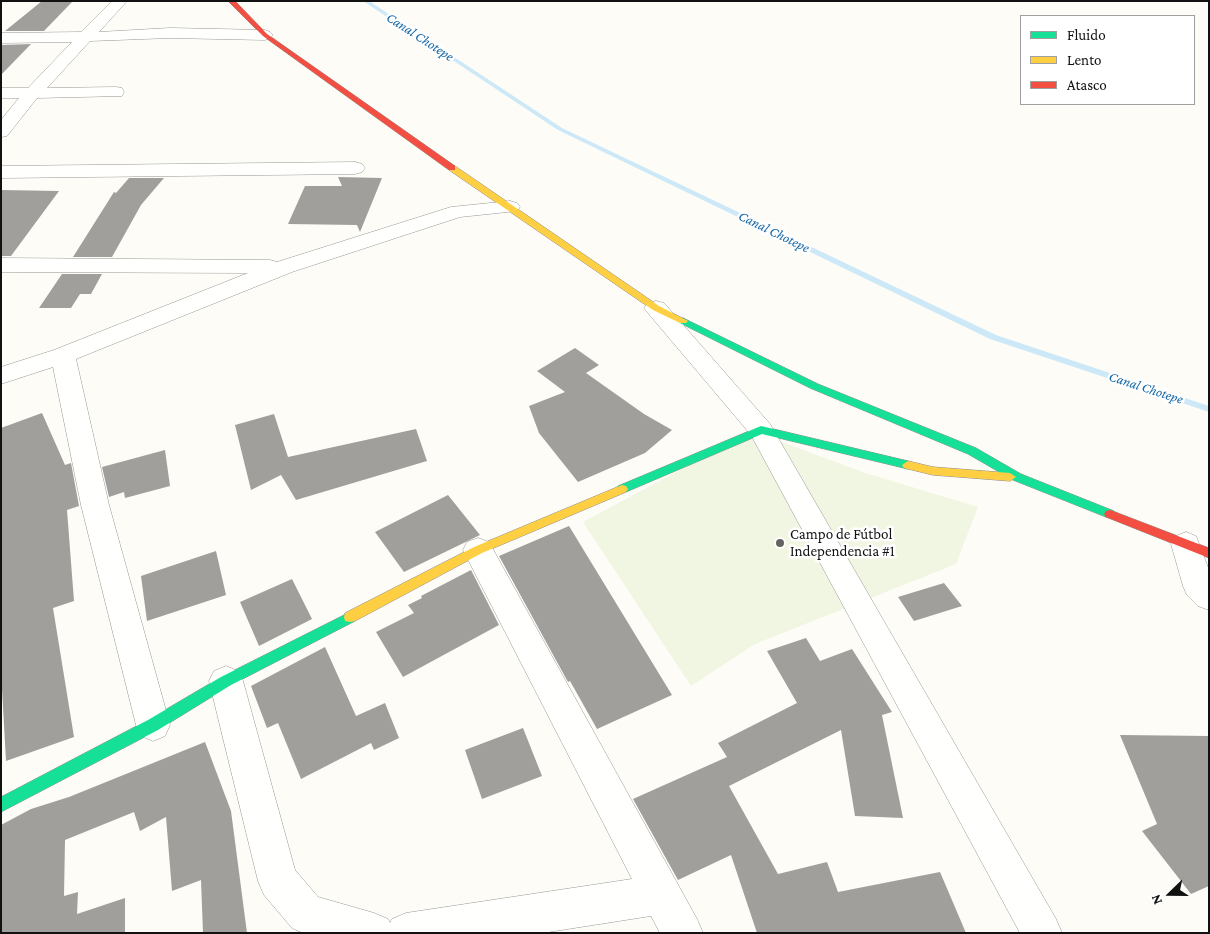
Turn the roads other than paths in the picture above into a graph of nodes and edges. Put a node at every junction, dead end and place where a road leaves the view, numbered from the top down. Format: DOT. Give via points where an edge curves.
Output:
graph roads {
  1 [pos="120,1"];
  2 [pos="231,1"];
  3 [pos="265,35"];
  4 [pos="86,37"];
  5 [pos="1,38"];
  6 [pos="116,92"];
  7 [pos="1,93"];
  8 [pos="32,93"];
  9 [pos="1,132"];
  10 [pos="355,168"];
  11 [pos="1,172"];
  12 [pos="510,207"];
  13 [pos="1,265"];
  14 [pos="284,267"];
  15 [pos="656,308"];
  16 [pos="63,355"];
  17 [pos="1,376"];
  18 [pos="761,430"];
  19 [pos="1017,477"];
  20 [pos="1198,548"];
  21 [pos="478,550"];
  22 [pos="1209,597"];
  23 [pos="226,681"];
  24 [pos="153,725"];
  25 [pos="1,805"];
  26 [pos="660,895"];
  27 [pos="374,933"];
  28 [pos="406,933"];
  29 [pos="683,933"];
  30 [pos="1042,933"];
  1 -- 4 [label="street"];
  2 -- 3 [label="street"];
  3 -- 4 [label="street" via="170,33"];
  3 -- 12 [label="street"];
  4 -- 5 [label="street"];
  4 -- 8 [label="street"];
  6 -- 8 [label="street"];
  7 -- 8 [label="street"];
  8 -- 9 [label="street"];
  10 -- 11 [label="street"];
  12 -- 14 [label="street" via="458,212"];
  12 -- 15 [label="street"];
  13 -- 14 [label="street"];
  14 -- 16 [label="street"];
  15 -- 18 [label="street"];
  15 -- 19 [label="street" via="814,386 972,451"];
  16 -- 17 [label="street"];
  16 -- 24 [label="street" via="95,505"];
  18 -- 19 [label="street" via="933,471"];
  18 -- 21 [label="street"];
  18 -- 30 [label="street"];
  19 -- 20 [label="street"];
  20 -- 22 [label="street" via="1198,586"];
  21 -- 23 [label="street"];
  21 -- 26 [label="street"];
  23 -- 24 [label="street"];
  23 -- 27 [label="street" via="278,881 306,914"];
  24 -- 25 [label="street"];
  26 -- 28 [label="street"];
  26 -- 29 [label="street"];
}
